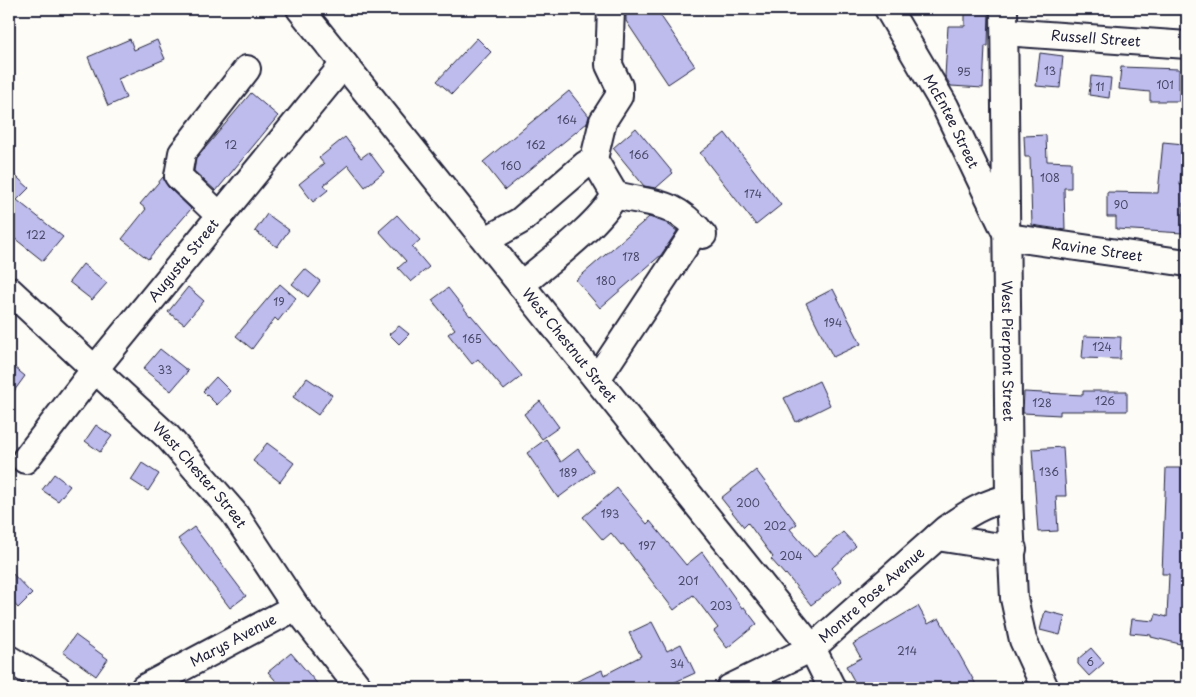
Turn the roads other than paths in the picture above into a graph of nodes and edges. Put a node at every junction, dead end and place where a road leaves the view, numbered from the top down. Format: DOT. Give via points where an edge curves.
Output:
graph roads {
  1 [pos="300,9"];
  2 [pos="611,9"];
  3 [pos="888,9"];
  4 [pos="1004,20"];
  5 [pos="1187,45"];
  6 [pos="344,64"];
  7 [pos="247,69"];
  8 [pos="593,163"];
  9 [pos="615,195"];
  10 [pos="220,216"];
  11 [pos="1008,237"];
  12 [pos="486,240"];
  13 [pos="1187,263"];
  14 [pos="521,285"];
  15 [pos="9,290"];
  16 [pos="96,369"];
  17 [pos="597,379"];
  18 [pos="25,460"];
  19 [pos="1009,498"];
  20 [pos="937,538"];
  21 [pos="1013,550"];
  22 [pos="296,607"];
  23 [pos="812,648"];
  24 [pos="1030,654"];
  25 [pos="9,659"];
  26 [pos="57,688"];
  27 [pos="144,688"];
  28 [pos="359,688"];
  29 [pos="730,688"];
  30 [pos="832,688"];
  31 [pos="1045,688"];
  32 [pos="1057,688"];
  1 -- 6 [label="street, West Chestnut Street"];
  2 -- 8 [label="street" via="609,65 619,86 619,96 603,120"];
  3 -- 11 [label="street, McEntee Street" via="944,106"];
  4 -- 5 [label="street, Russell Street"];
  4 -- 11 [label="street, West Pierpont Street"];
  6 -- 10 [label="street, Augusta Street"];
  6 -- 12 [label="street, West Chestnut Street"];
  7 -- 10 [label="street" via="182,152 178,176"];
  8 -- 9 [label="street"];
  8 -- 12 [label="street" via="586,164 520,221"];
  9 -- 14 [label="street" via="593,222"];
  9 -- 17 [label="street" via="661,202 700,231"];
  10 -- 16 [label="street, Augusta Street"];
  11 -- 13 [label="street, Ravine Street"];
  11 -- 19 [label="street, West Pierpont Street"];
  12 -- 14 [label="street, West Chestnut Street"];
  14 -- 17 [label="street, West Chestnut Street"];
  15 -- 16 [label="street, West Chester Street"];
  16 -- 18 [label="street, Augusta Street"];
  16 -- 22 [label="street, West Chester Street" via="168,437 234,513"];
  17 -- 23 [label="street, West Chestnut Street"];
  19 -- 20 [label="street, Montre Pose Avenue" via="990,502 970,512"];
  19 -- 21 [label="street, West Pierpont Street"];
  20 -- 21 [label="street"];
  20 -- 23 [label="street, Montre Pose Avenue"];
  21 -- 24 [label="street, West Pierpont Street" via="1014,598 1023,640"];
  22 -- 27 [label="street, Marys Avenue"];
  22 -- 28 [label="street, West Chester Street"];
  23 -- 29 [label="street, Montre Pose Avenue"];
  23 -- 30 [label="street, West Chestnut Street"];
  24 -- 31 [label="street, West Pierpont Street"];
  24 -- 32 [label="street"];
  25 -- 26 [label="street"];
}
